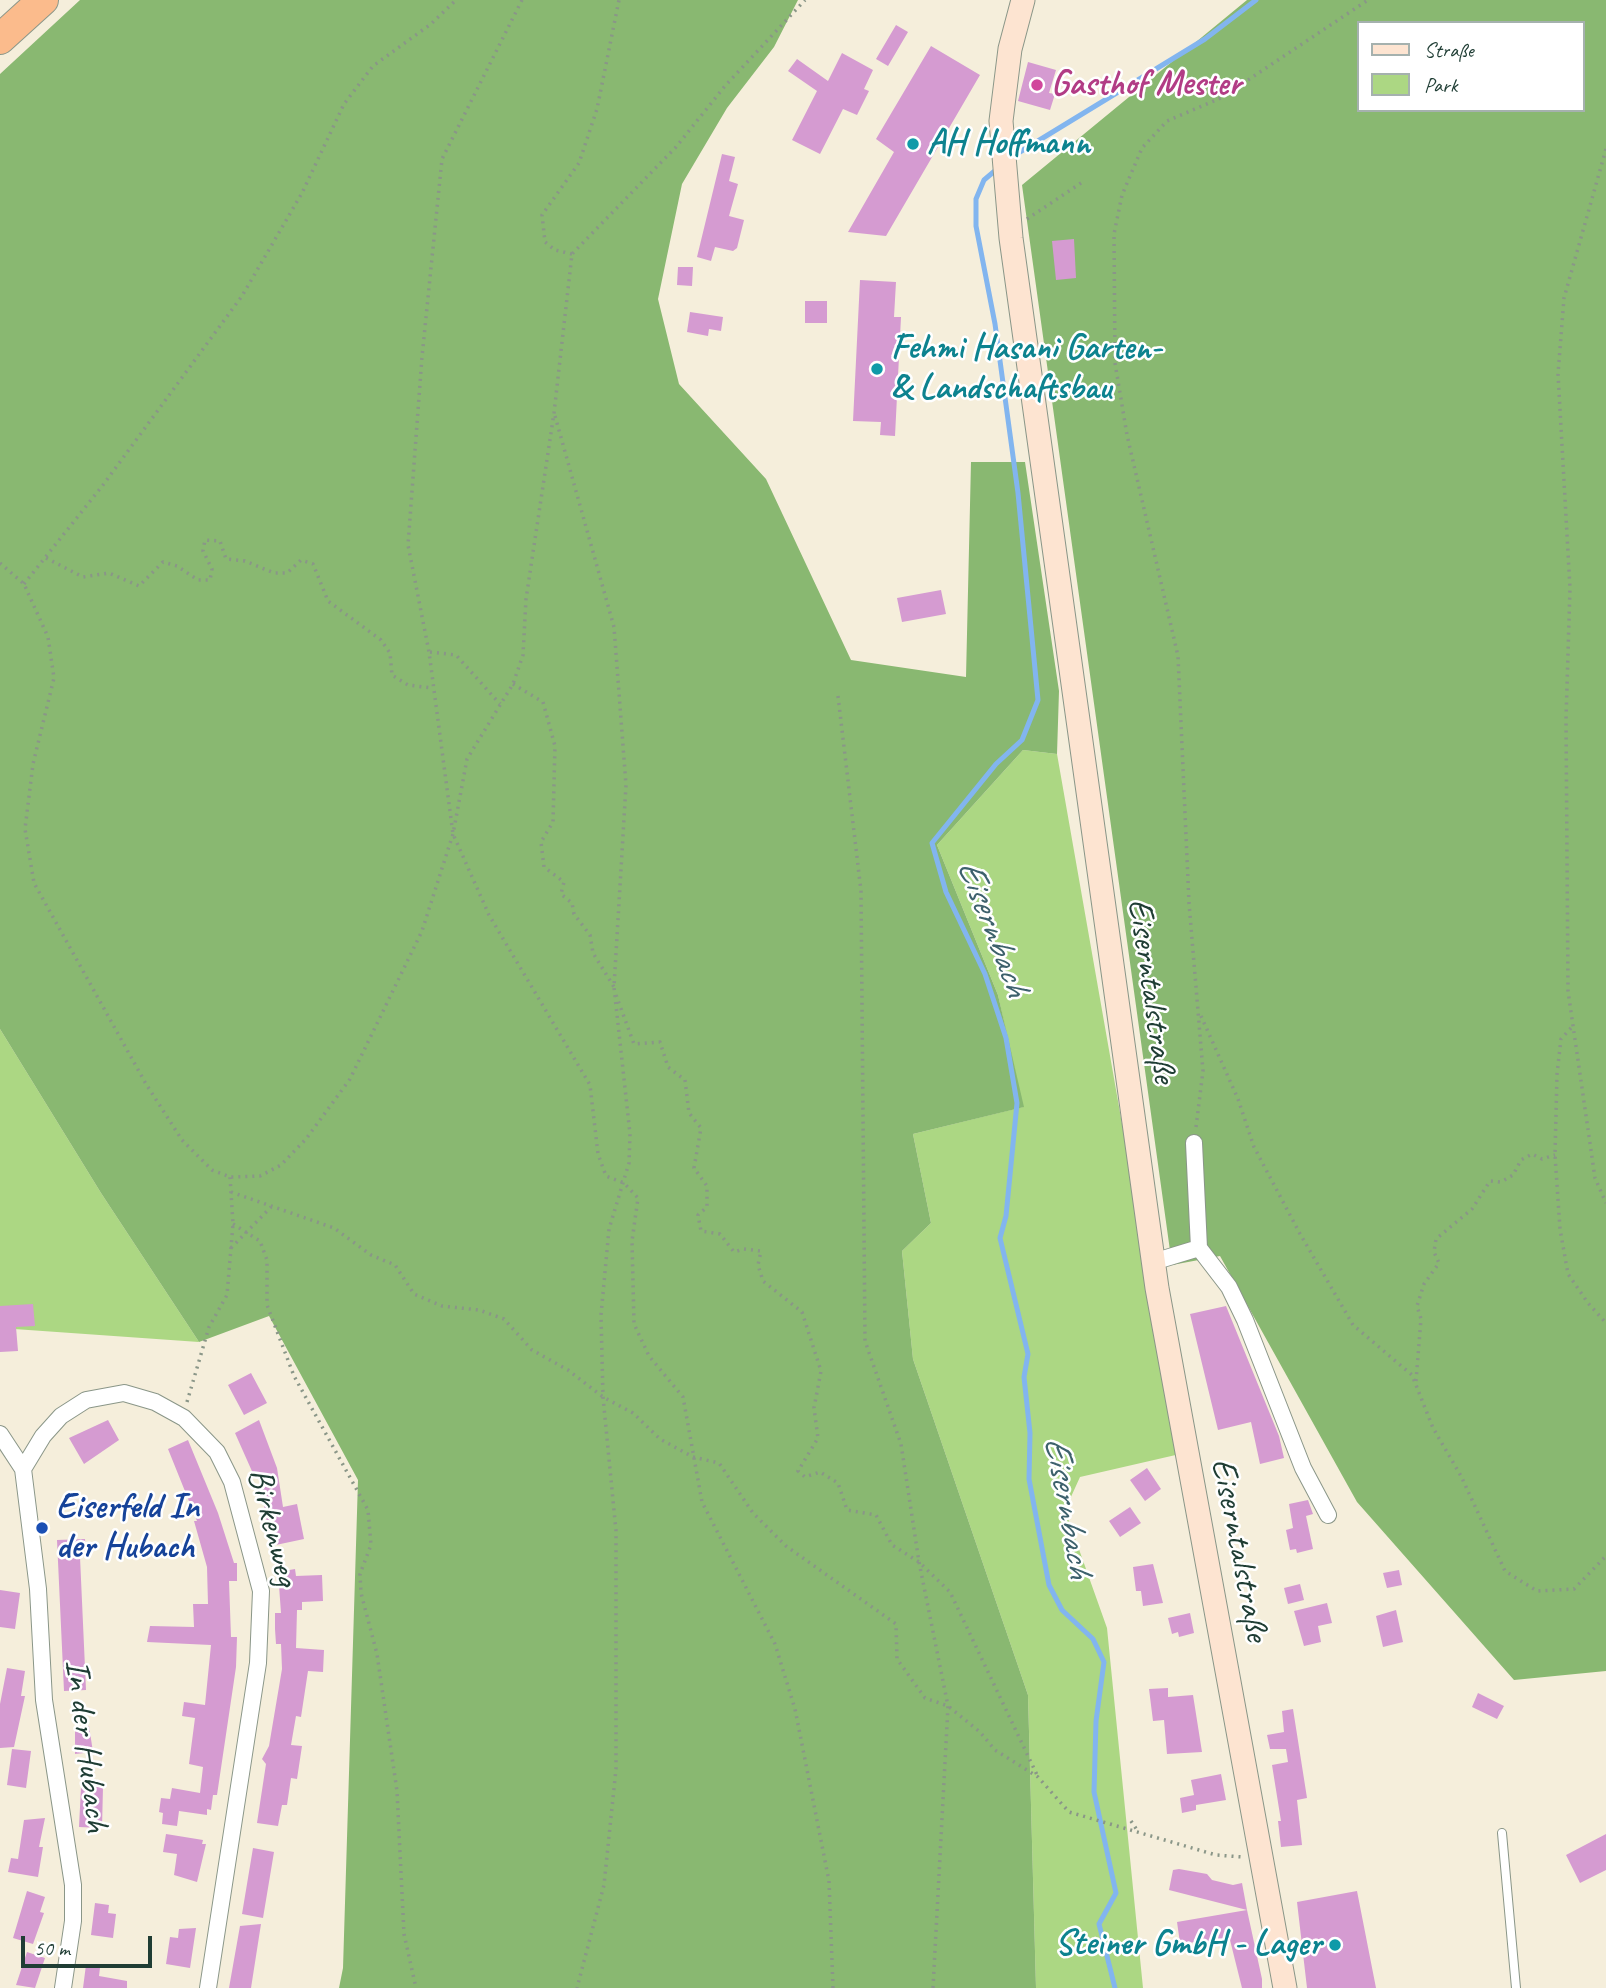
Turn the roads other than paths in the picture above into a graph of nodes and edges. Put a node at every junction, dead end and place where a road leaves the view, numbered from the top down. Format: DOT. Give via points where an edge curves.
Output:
graph roads {
  1 [pos="43,0"];
  2 [pos="1023,0"];
  3 [pos="0,39"];
  4 [pos="1194,1143"];
  5 [pos="1199,1248"];
  6 [pos="1153,1262"];
  7 [pos="0,1434"];
  8 [pos="23,1469"];
  9 [pos="1328,1515"];
  10 [pos="1502,1833"];
  11 [pos="63,1988"];
  12 [pos="208,1988"];
  13 [pos="1285,1988"];
  14 [pos="1516,1988"];
  1 -- 3 [label="highway"];
  2 -- 6 [label="main road, Eiserntalstraße" via="1004,85 1001,151"];
  4 -- 5 [label="street"];
  5 -- 6 [label="street"];
  5 -- 9 [label="street" via="1229,1287 1245,1320 1303,1468"];
  6 -- 13 [label="main road, Eiserntalstraße"];
  7 -- 8 [label="street, In der Hubach"];
  8 -- 11 [label="street, In der Hubach" via="38,1589 44,1700 74,1885"];
  8 -- 12 [label="street, Birkenweg" via="61,1416 86,1400 124,1393 184,1418 226,1466 261,1591 258,1663"];
  10 -- 14 [label="lane"];
}
